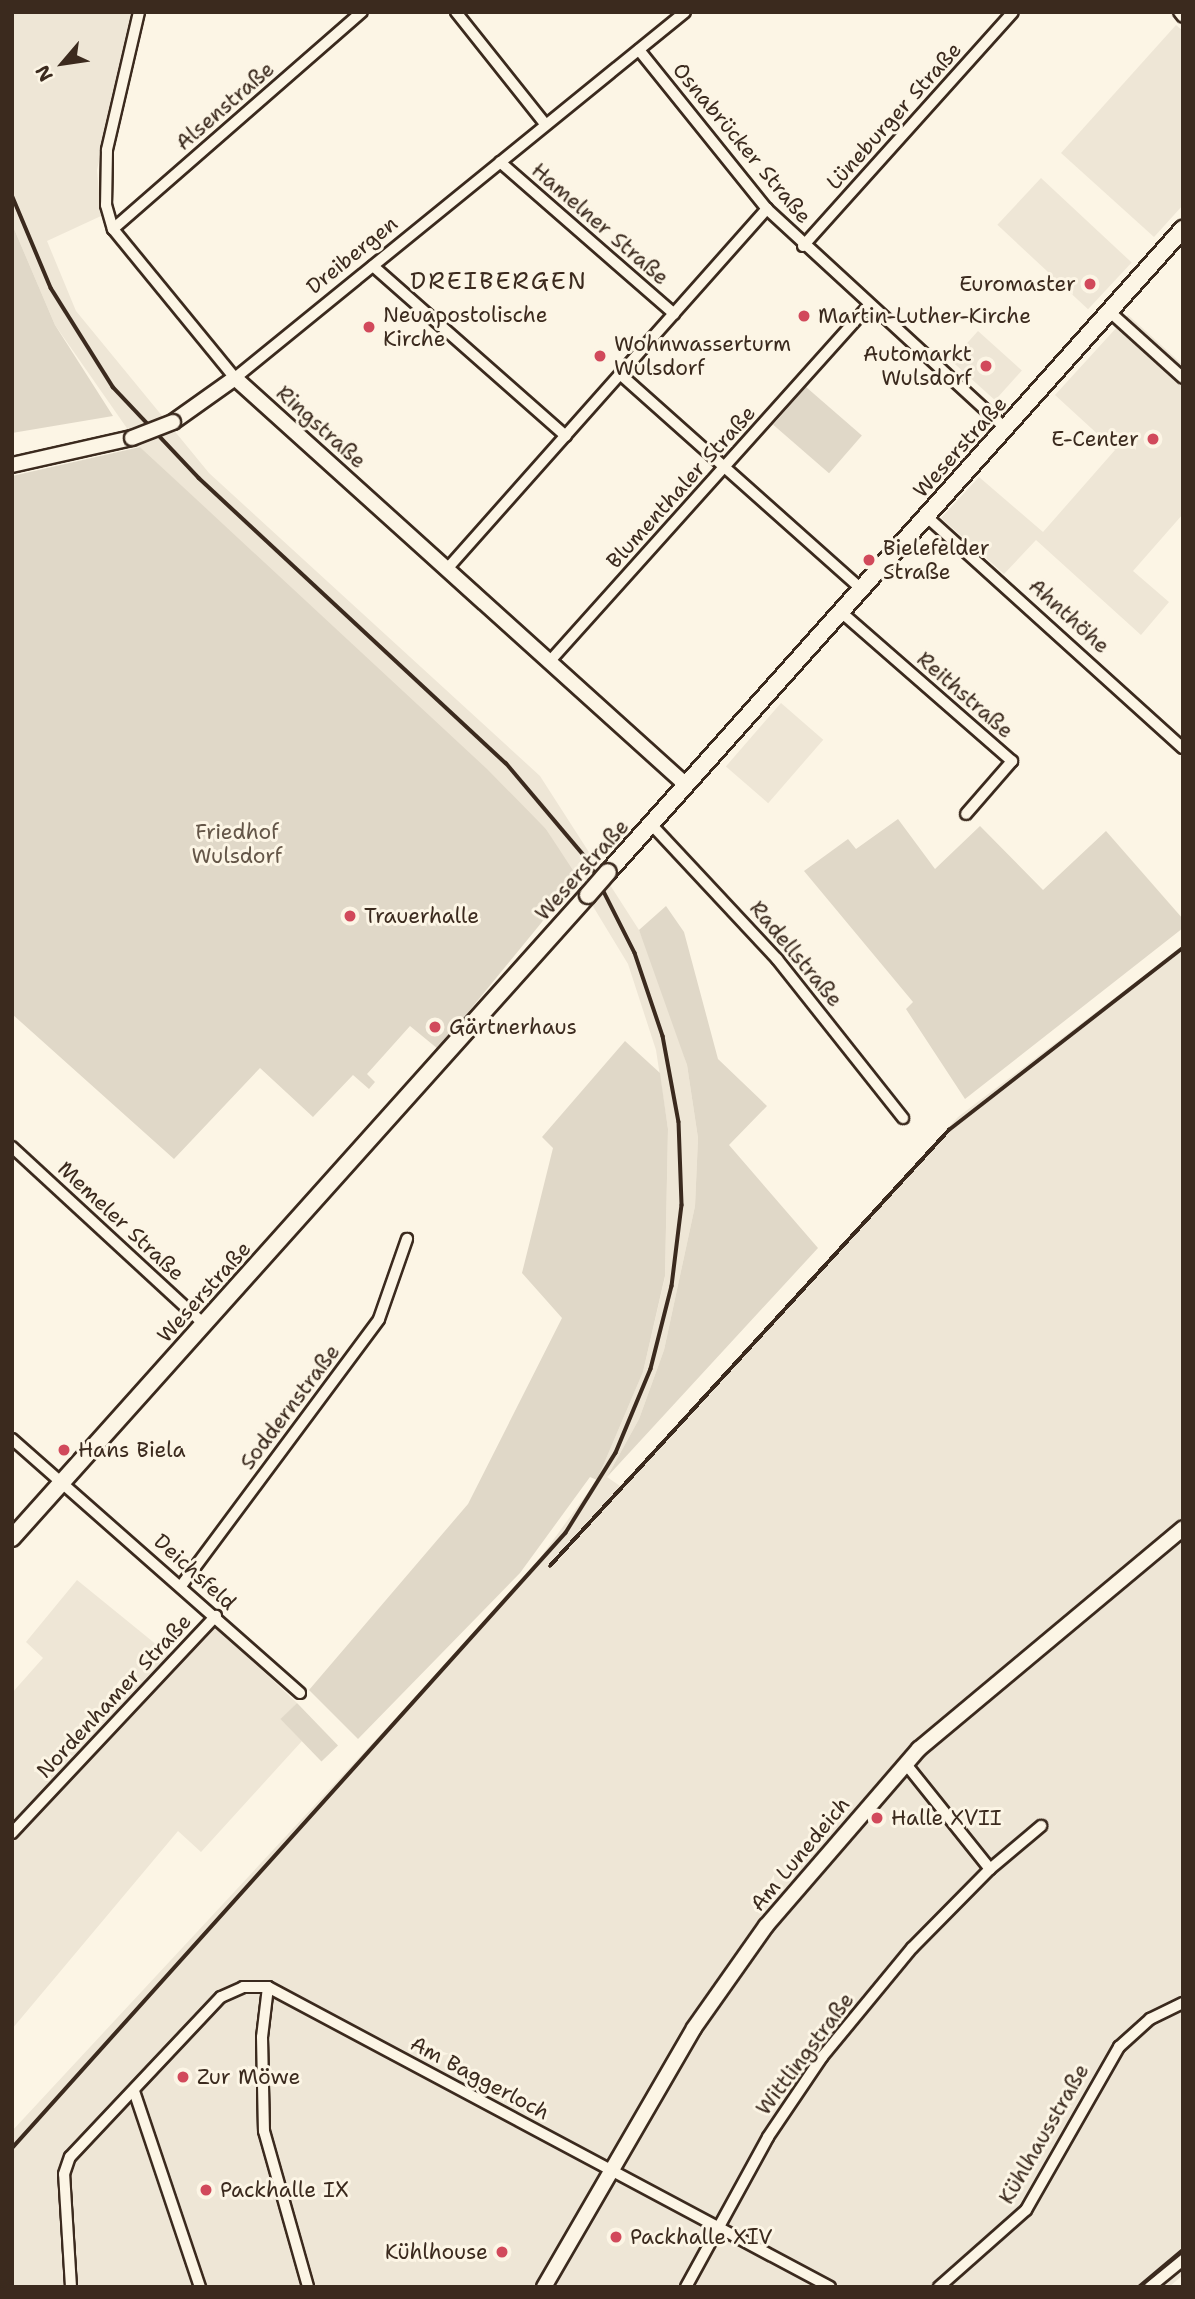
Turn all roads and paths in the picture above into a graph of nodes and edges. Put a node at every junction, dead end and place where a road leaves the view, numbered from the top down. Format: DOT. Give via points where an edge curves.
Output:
graph roads {
  1 [pos="139,12"];
  2 [pos="362,12"];
  3 [pos="456,12"];
  4 [pos="685,12"];
  5 [pos="1013,12"];
  6 [pos="1179,12"];
  7 [pos="1183,17"];
  8 [pos="639,50"];
  9 [pos="546,125"];
  10 [pos="500,162"];
  11 [pos="767,209"];
  12 [pos="113,229"];
  13 [pos="1183,229"];
  14 [pos="803,246"];
  15 [pos="373,266"];
  16 [pos="868,306"];
  17 [pos="1110,312"];
  18 [pos="674,314"];
  19 [pos="620,374"];
  20 [pos="235,378"];
  21 [pos="1183,378"];
  22 [pos="1004,428"];
  23 [pos="566,436"];
  24 [pos="12,465"];
  25 [pos="725,469"];
  26 [pos="926,516"];
  27 [pos="447,569"];
  28 [pos="861,589"];
  29 [pos="841,612"];
  30 [pos="550,661"];
  31 [pos="1183,748"];
  32 [pos="686,785"];
  33 [pos="966,814"];
  34 [pos="651,824"];
  35 [pos="903,1118"];
  36 [pos="12,1147"];
  37 [pos="407,1239"];
  38 [pos="204,1324"];
  39 [pos="12,1439"];
  40 [pos="65,1479"];
  41 [pos="1183,1528"];
  42 [pos="12,1538"];
  43 [pos="181,1586"];
  44 [pos="216,1616"];
  45 [pos="300,1693"];
  46 [pos="905,1763"];
  47 [pos="1041,1826"];
  48 [pos="12,1833"];
  49 [pos="990,1869"];
  50 [pos="268,1987"];
  51 [pos="1183,2003"];
  52 [pos="134,2091"];
  53 [pos="609,2167"];
  54 [pos="718,2225"];
  55 [pos="1183,2260"];
  56 [pos="72,2287"];
  57 [pos="200,2287"];
  58 [pos="308,2287"];
  59 [pos="544,2287"];
  60 [pos="686,2287"];
  61 [pos="830,2287"];
  62 [pos="939,2287"];
  63 [pos="1150,2287"];
  1 -- 12 [label="street, Ringstraße" via="103,177"];
  2 -- 12 [label="street, Alsenstraße"];
  3 -- 9 [label="street"];
  4 -- 8 [label="street, Dreibergen"];
  5 -- 14 [label="street, Lüneburger Straße"];
  6 -- 7 [label="street"];
  8 -- 9 [label="street, Dreibergen"];
  8 -- 11 [label="street, Osnabrücker Straße"];
  9 -- 10 [label="street, Dreibergen"];
  10 -- 15 [label="street, Dreibergen"];
  10 -- 18 [label="street, Hamelner Straße"];
  11 -- 14 [label="street, Osnabrücker Straße"];
  11 -- 18 [label="street"];
  12 -- 20 [label="street, Ringstraße"];
  13 -- 17 [label="main road, Weserstraße"];
  14 -- 16 [label="street, Osnabrücker Straße"];
  15 -- 20 [label="street, Dreibergen"];
  15 -- 23 [label="street"];
  16 -- 22 [label="street, Osnabrücker Straße"];
  16 -- 25 [label="street, Blumenthaler Straße"];
  17 -- 21 [label="street"];
  17 -- 22 [label="main road, Weserstraße"];
  18 -- 19 [label="street"];
  19 -- 23 [label="street"];
  19 -- 25 [label="street"];
  20 -- 24 [label="street, Dreibergen, bridge" via="173,422 132,438"];
  20 -- 27 [label="street, Ringstraße"];
  22 -- 26 [label="main road, Weserstraße"];
  23 -- 27 [label="street"];
  25 -- 28 [label="street"];
  25 -- 30 [label="street, Blumenthaler Straße"];
  26 -- 28 [label="main road, Weserstraße"];
  26 -- 31 [label="street, Ahnthöhe"];
  27 -- 30 [label="street, Ringstraße"];
  28 -- 29 [label="main road, Weserstraße"];
  29 -- 32 [label="main road, Weserstraße"];
  29 -- 33 [label="street, Reithstraße" via="1012,761"];
  30 -- 32 [label="street, Ringstraße"];
  32 -- 34 [label="main road, Weserstraße"];
  34 -- 35 [label="street, Radellstraße" via="777,958"];
  34 -- 38 [label="main road, Weserstraße, bridge"];
  36 -- 38 [label="street, Memeler Straße"];
  37 -- 43 [label="street, Soddernstraße" via="379,1319"];
  38 -- 40 [label="main road, Weserstraße"];
  39 -- 40 [label="street, Deichsfeld"];
  40 -- 42 [label="main road, Weserstraße"];
  40 -- 43 [label="street, Deichsfeld"];
  41 -- 46 [label="street, Am Lunedeich"];
  43 -- 44 [label="street, Deichsfeld"];
  44 -- 45 [label="street, Deichsfeld"];
  44 -- 48 [label="street, Nordenhamer Straße"];
  46 -- 49 [label="street"];
  46 -- 53 [label="street, Am Lunedeich" via="737,1964"];
  47 -- 49 [label="street, Wittlingstraße"];
  49 -- 54 [label="street, Wittlingstraße" via="912,1948 822,2057"];
  50 -- 52 [label="street" via="243,1987 221,1997"];
  50 -- 53 [label="street, Am Baggerloch"];
  50 -- 58 [label="street" via="262,2037 264,2131"];
  51 -- 62 [label="street, Kühlhausstraße" via="1150,2019 1119,2047 1026,2210"];
  52 -- 56 [label="street" via="70,2157 64,2174"];
  52 -- 57 [label="street"];
  53 -- 54 [label="street, Am Baggerloch"];
  53 -- 59 [label="street, Am Lunedeich"];
  54 -- 60 [label="street, Wittlingstraße"];
  54 -- 61 [label="street, Am Baggerloch"];
  55 -- 63 [label="street"];
}
